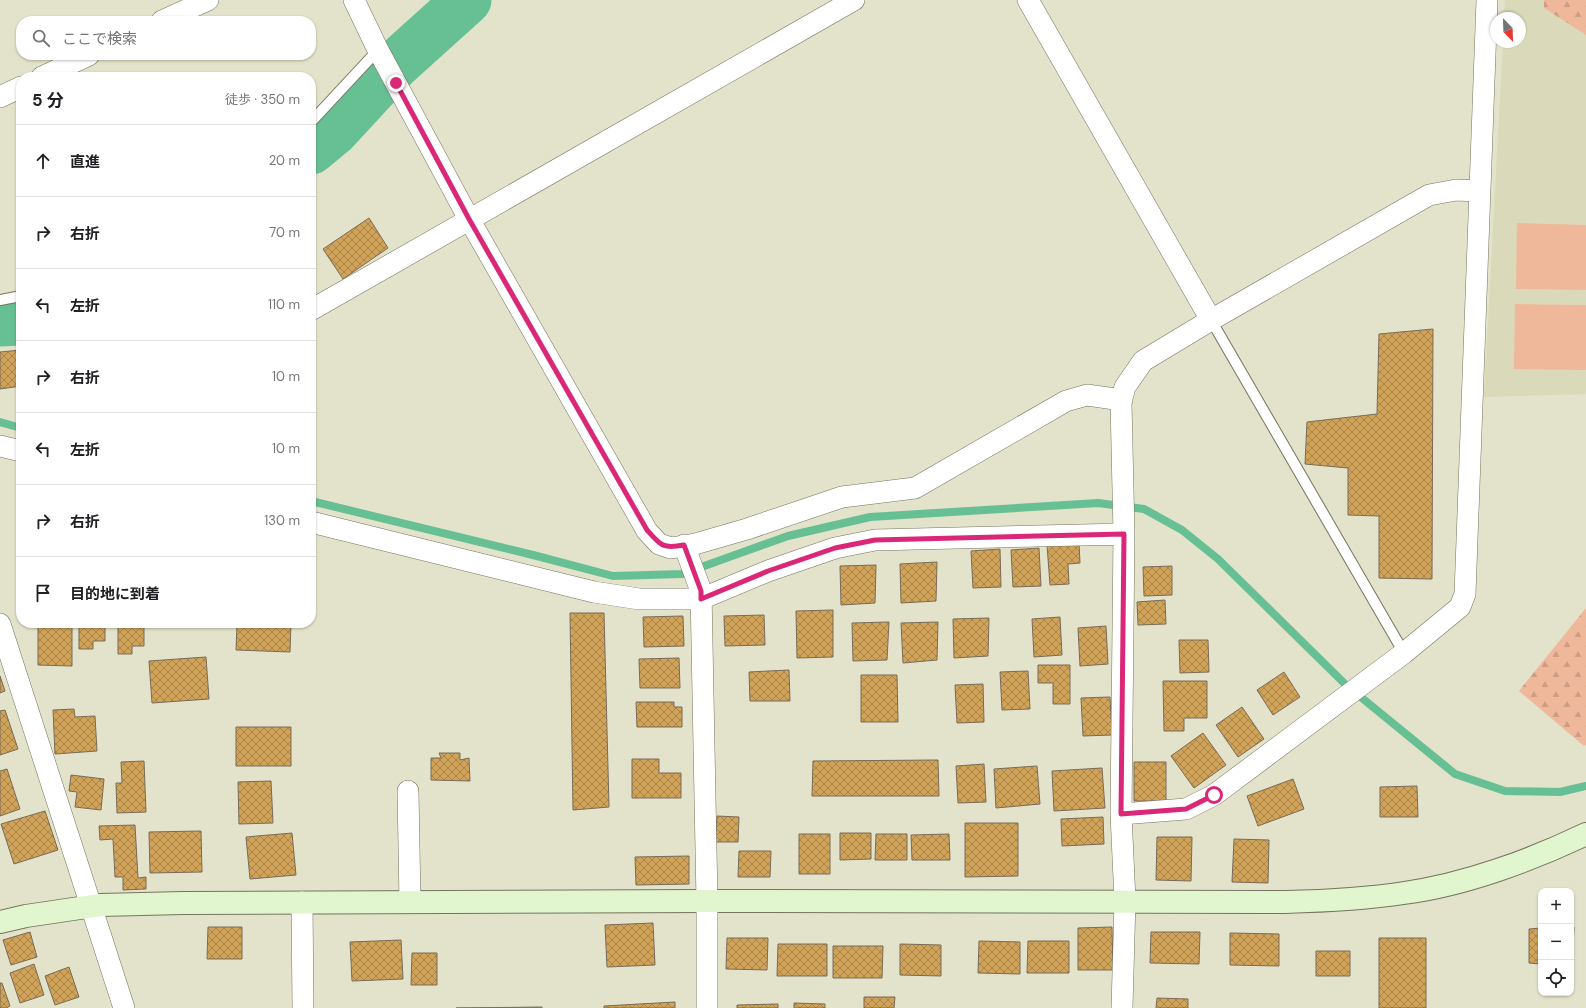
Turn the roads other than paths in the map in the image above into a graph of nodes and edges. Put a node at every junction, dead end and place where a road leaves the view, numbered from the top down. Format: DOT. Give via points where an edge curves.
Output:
graph roads {
  1 [pos="208,0"];
  2 [pos="354,0"];
  3 [pos="854,0"];
  4 [pos="1028,0"];
  5 [pos="1487,0"];
  6 [pos="173,16"];
  7 [pos="378,50"];
  8 [pos="78,60"];
  9 [pos="53,72"];
  10 [pos="16,89"];
  11 [pos="0,97"];
  12 [pos="316,117"];
  13 [pos="1479,191"];
  14 [pos="469,219"];
  15 [pos="16,297"];
  16 [pos="0,300"];
  17 [pos="316,307"];
  18 [pos="1211,320"];
  19 [pos="1122,400"];
  20 [pos="0,446"];
  21 [pos="16,450"];
  22 [pos="316,523"];
  23 [pos="1124,531"];
  24 [pos="684,545"];
  25 [pos="701,595"];
  26 [pos="0,624"];
  27 [pos="1404,653"];
  28 [pos="408,792"];
  29 [pos="1121,814"];
  30 [pos="1586,834"];
  31 [pos="707,901"];
  32 [pos="1125,901"];
  33 [pos="302,902"];
  34 [pos="410,902"];
  35 [pos="92,906"];
  36 [pos="0,922"];
  37 [pos="124,1008"];
  38 [pos="303,1008"];
  39 [pos="707,1008"];
  40 [pos="1122,1008"];
  1 -- 6 [label="street"];
  2 -- 7 [label="street"];
  3 -- 14 [label="street"];
  4 -- 18 [label="street"];
  5 -- 13 [label="street"];
  7 -- 12 [label="lane"];
  7 -- 14 [label="street"];
  8 -- 9 [label="street"];
  10 -- 11 [label="street"];
  13 -- 18 [label="street" via="1456,190 1429,195"];
  13 -- 27 [label="street" via="1464,594 1460,606"];
  14 -- 17 [label="street"];
  14 -- 24 [label="street" via="647,530 659,544 671,548"];
  15 -- 16 [label="lane"];
  18 -- 19 [label="street" via="1143,361 1126,387"];
  18 -- 27 [label="lane"];
  19 -- 23 [label="street"];
  19 -- 24 [label="street" via="1087,395 1066,401 915,488 842,496 747,530"];
  20 -- 21 [label="street"];
  22 -- 25 [label="street" via="594,592 639,600"];
  23 -- 25 [label="street" via="875,540 835,548"];
  23 -- 29 [label="street"];
  24 -- 25 [label="street"];
  25 -- 31 [label="street"];
  26 -- 35 [label="street"];
  27 -- 29 [label="street" via="1214,795 1186,809"];
  28 -- 34 [label="street"];
  29 -- 32 [label="street"];
  30 -- 32 [label="street" via="1475,877 1405,893 1335,901"];
  31 -- 32 [label="street"];
  31 -- 34 [label="street"];
  31 -- 39 [label="street"];
  32 -- 40 [label="street"];
  33 -- 34 [label="street"];
  33 -- 35 [label="street"];
  33 -- 38 [label="street"];
  35 -- 36 [label="street"];
  35 -- 37 [label="street"];
}
